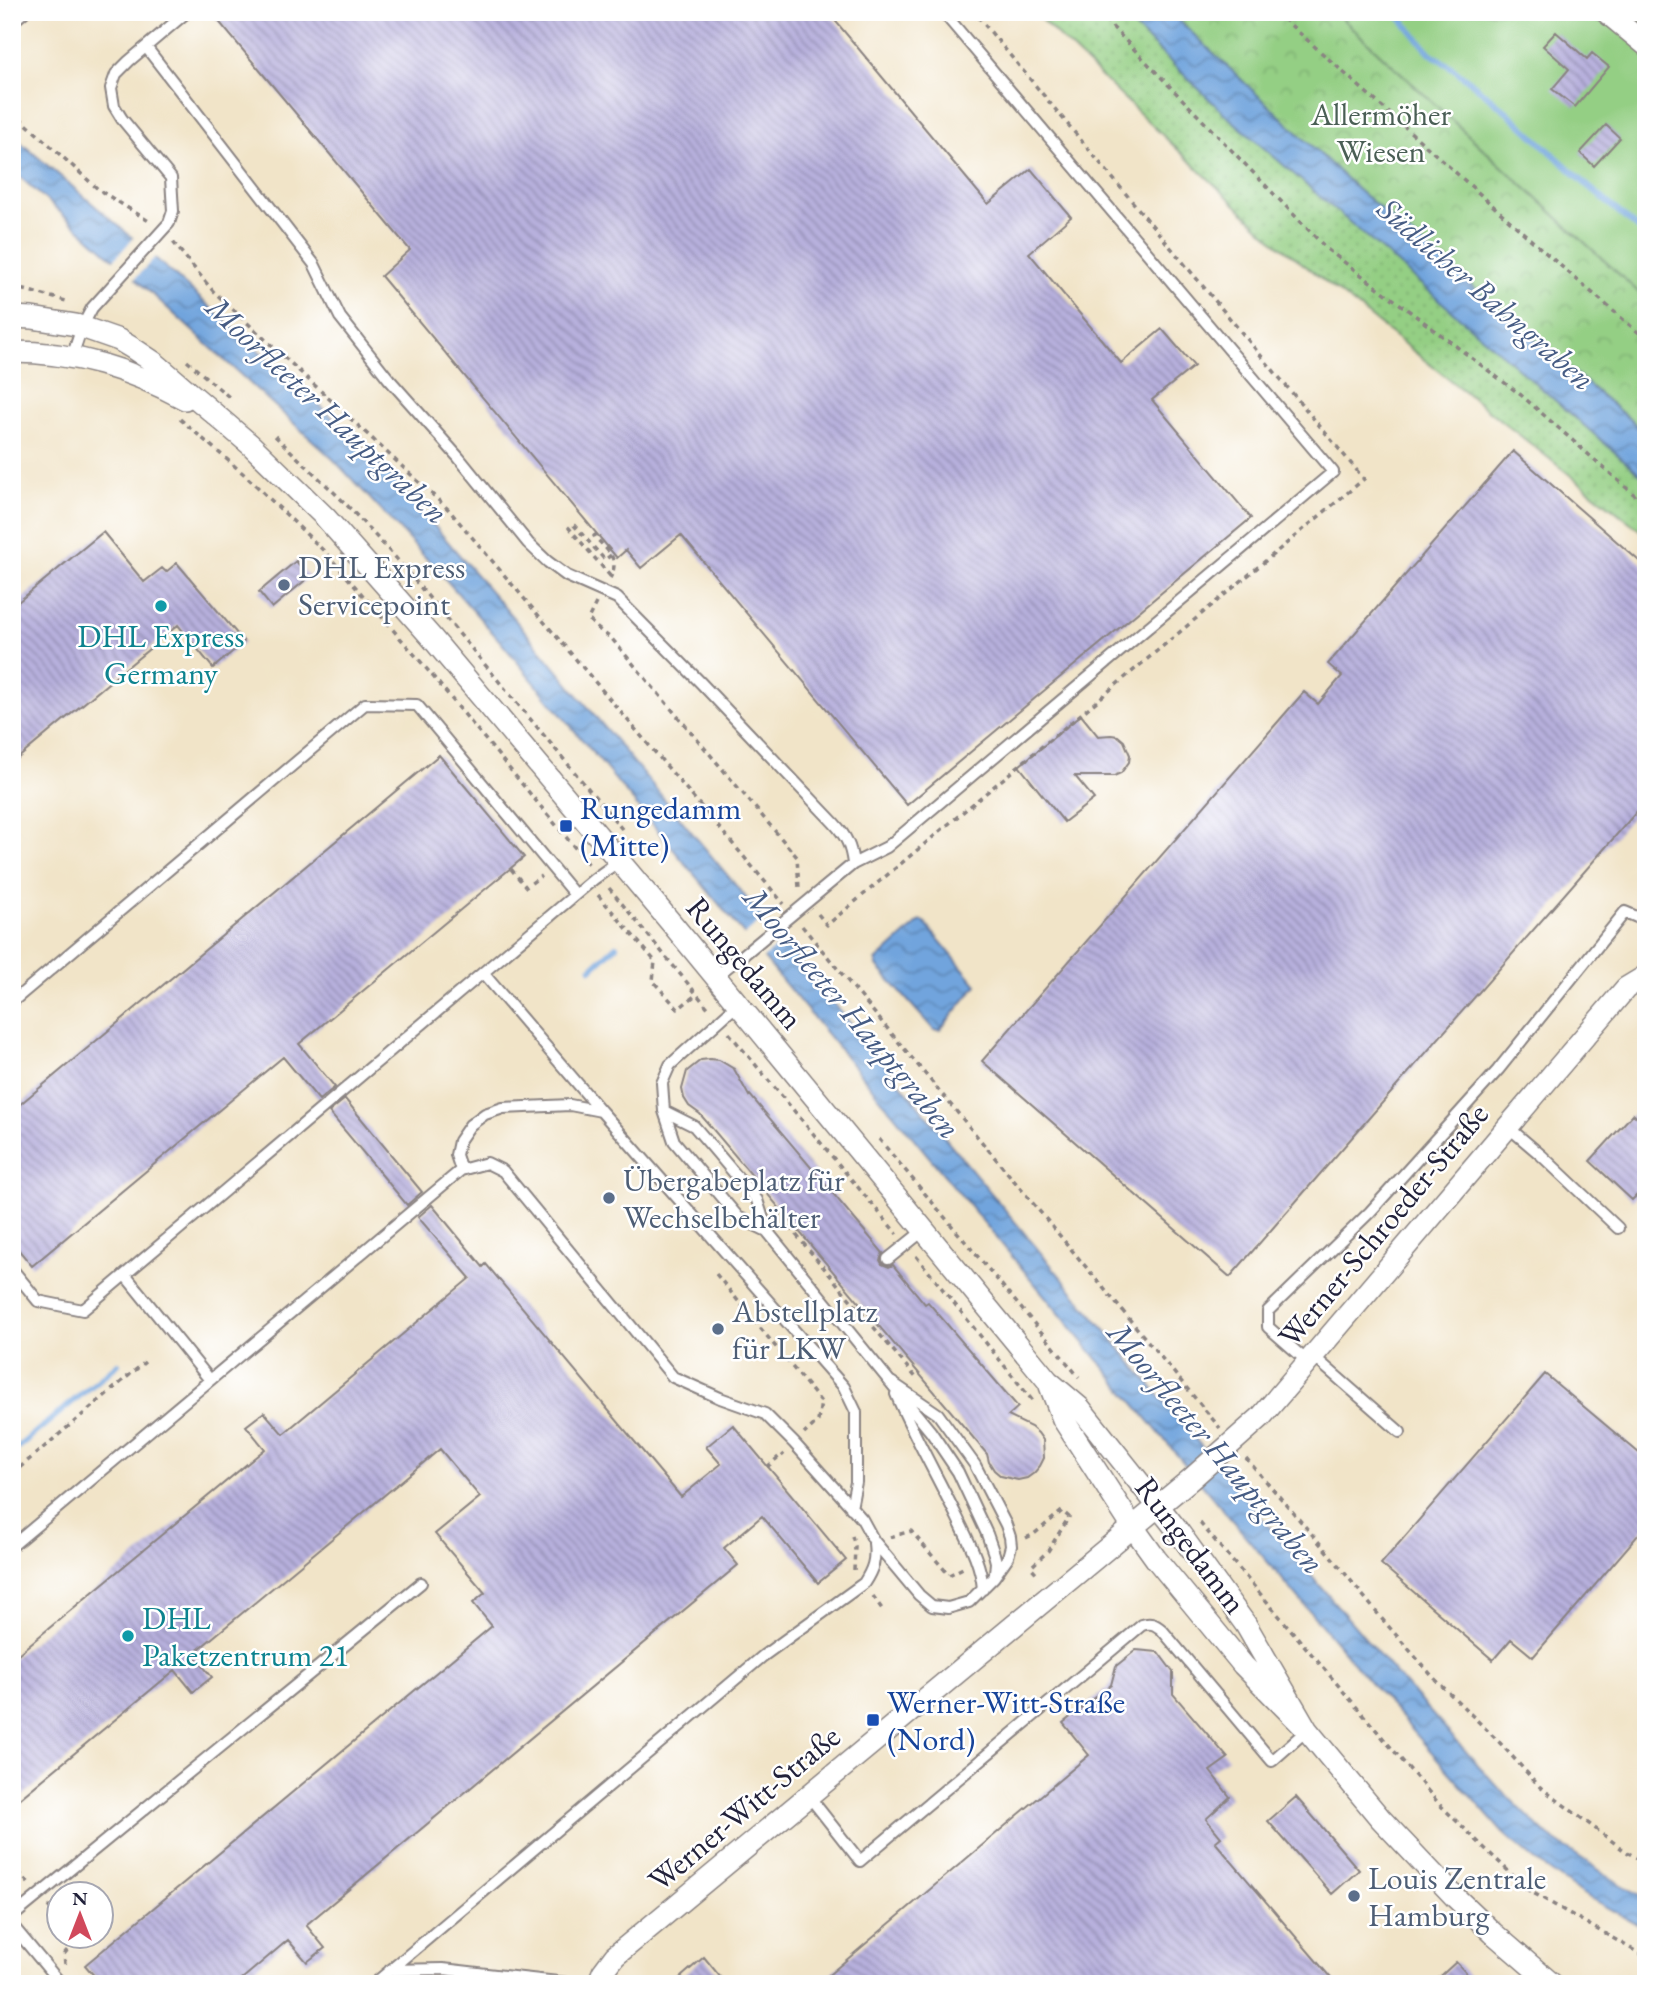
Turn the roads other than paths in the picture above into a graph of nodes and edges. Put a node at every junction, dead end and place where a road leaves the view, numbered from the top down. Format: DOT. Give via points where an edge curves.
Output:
graph roads {
  1 [pos="24,12"];
  2 [pos="187,12"];
  3 [pos="943,12"];
  4 [pos="1606,12"];
  5 [pos="12,22"];
  6 [pos="1646,45"];
  7 [pos="146,47"];
  8 [pos="12,317"];
  9 [pos="82,327"];
  10 [pos="12,352"];
  11 [pos="72,357"];
  12 [pos="211,413"];
  13 [pos="619,861"];
  14 [pos="853,864"];
  15 [pos="575,895"];
  16 [pos="1646,921"];
  17 [pos="483,973"];
  18 [pos="716,976"];
  19 [pos="1646,976"];
  20 [pos="12,1002"];
  21 [pos="738,1004"];
  22 [pos="601,1111"];
  23 [pos="664,1111"];
  24 [pos="1508,1127"];
  25 [pos="461,1170"];
  26 [pos="1618,1228"];
  27 [pos="924,1230"];
  28 [pos="767,1231"];
  29 [pos="888,1259"];
  30 [pos="12,1269"];
  31 [pos="125,1275"];
  32 [pos="1310,1359"];
  33 [pos="210,1380"];
  34 [pos="1048,1381"];
  35 [pos="891,1382"];
  36 [pos="1400,1432"];
  37 [pos="1166,1500"];
  38 [pos="851,1508"];
  39 [pos="1133,1527"];
  40 [pos="874,1541"];
  41 [pos="12,1546"];
  42 [pos="994,1577"];
  43 [pos="421,1583"];
  44 [pos="983,1589"];
  45 [pos="1307,1730"];
  46 [pos="808,1796"];
  47 [pos="12,1917"];
  48 [pos="12,1925"];
  49 [pos="390,1970"];
  50 [pos="61,1984"];
  51 [pos="374,1984"];
  52 [pos="576,1984"];
  53 [pos="598,1984"];
  54 [pos="1552,1984"];
  1 -- 5 [label="lane"];
  2 -- 7 [label="lane"];
  3 -- 14 [label="lane" via="1333,472 887,847"];
  4 -- 6 [label="street"];
  7 -- 9 [label="lane" via="117,74 111,96 122,119 171,178 173,211 169,223 92,308"];
  7 -- 14 [label="lane" via="314,264 340,317 528,543 567,576 617,598 834,823 849,843"];
  8 -- 9 [label="street, Rungedamm"];
  9 -- 11 [label="lane"];
  9 -- 12 [label="street, Rungedamm" via="119,340 155,363"];
  10 -- 11 [label="street, Rungedamm"];
  11 -- 12 [label="street, Rungedamm" via="126,371"];
  12 -- 13 [label="street, Rungedamm" via="325,517"];
  13 -- 15 [label="lane"];
  13 -- 18 [label="street, Rungedamm"];
  14 -- 18 [label="lane"];
  15 -- 17 [label="lane"];
  15 -- 20 [label="lane" via="417,705 365,704"];
  16 -- 32 [label="lane" via="1625,912 1498,1070 1370,1212 1269,1311 1269,1327"];
  17 -- 22 [label="lane"];
  17 -- 31 [label="lane"];
  18 -- 21 [label="street, Rungedamm"];
  19 -- 24 [label="street, Werner-Schroeder-Straße" via="1626,988"];
  21 -- 23 [label="lane" via="670,1065 662,1083"];
  21 -- 27 [label="street, Rungedamm"];
  22 -- 25 [label="lane" via="570,1105 503,1108 485,1114 459,1141 456,1155"];
  22 -- 38 [label="lane" via="844,1387 856,1412 856,1482"];
  23 -- 28 [label="lane" via="694,1126 713,1148 757,1200"];
  23 -- 28 [label="lane" via="674,1141 737,1217"];
  24 -- 26 [label="lane"];
  24 -- 32 [label="street, Werner-Schroeder-Straße"];
  25 -- 33 [label="lane"];
  25 -- 38 [label="lane" via="486,1163 503,1171 673,1377 765,1414"];
  27 -- 29 [label="lane"];
  27 -- 34 [label="street, Rungedamm"];
  28 -- 35 [label="lane"];
  30 -- 31 [label="lane" via="38,1301 83,1310"];
  31 -- 33 [label="lane"];
  32 -- 36 [label="lane"];
  32 -- 37 [label="street, Werner-Schroeder-Straße" via="1261,1417"];
  33 -- 41 [label="lane"];
  34 -- 37 [label="street, Rungedamm" via="1080,1408"];
  34 -- 39 [label="street, Rungedamm" via="1063,1419"];
  35 -- 42 [label="lane" via="958,1472 994,1554"];
  35 -- 42 [label="lane" via="937,1414 975,1465 1006,1525 1011,1546"];
  35 -- 44 [label="lane" via="978,1562"];
  37 -- 39 [label="street, Werner-Witt-Straße"];
  37 -- 45 [label="street, Rungedamm"];
  38 -- 40 [label="lane"];
  39 -- 45 [label="street, Rungedamm" via="1243,1665"];
  39 -- 46 [label="street, Werner-Witt-Straße"];
  40 -- 44 [label="lane" via="932,1606 947,1608 969,1601"];
  40 -- 49 [label="lane" via="876,1556 864,1583 763,1656"];
  42 -- 44 [label="lane"];
  43 -- 47 [label="lane"];
  45 -- 46 [label="lane" via="1272,1761 1162,1630 1148,1623 860,1861"];
  45 -- 54 [label="street, Rungedamm" via="1380,1818 1455,1897"];
  46 -- 53 [label="street, Werner-Witt-Straße" via="615,1956"];
  48 -- 50 [label="lane"];
  49 -- 51 [label="lane"];
  49 -- 52 [label="lane" via="443,1969"];
}
